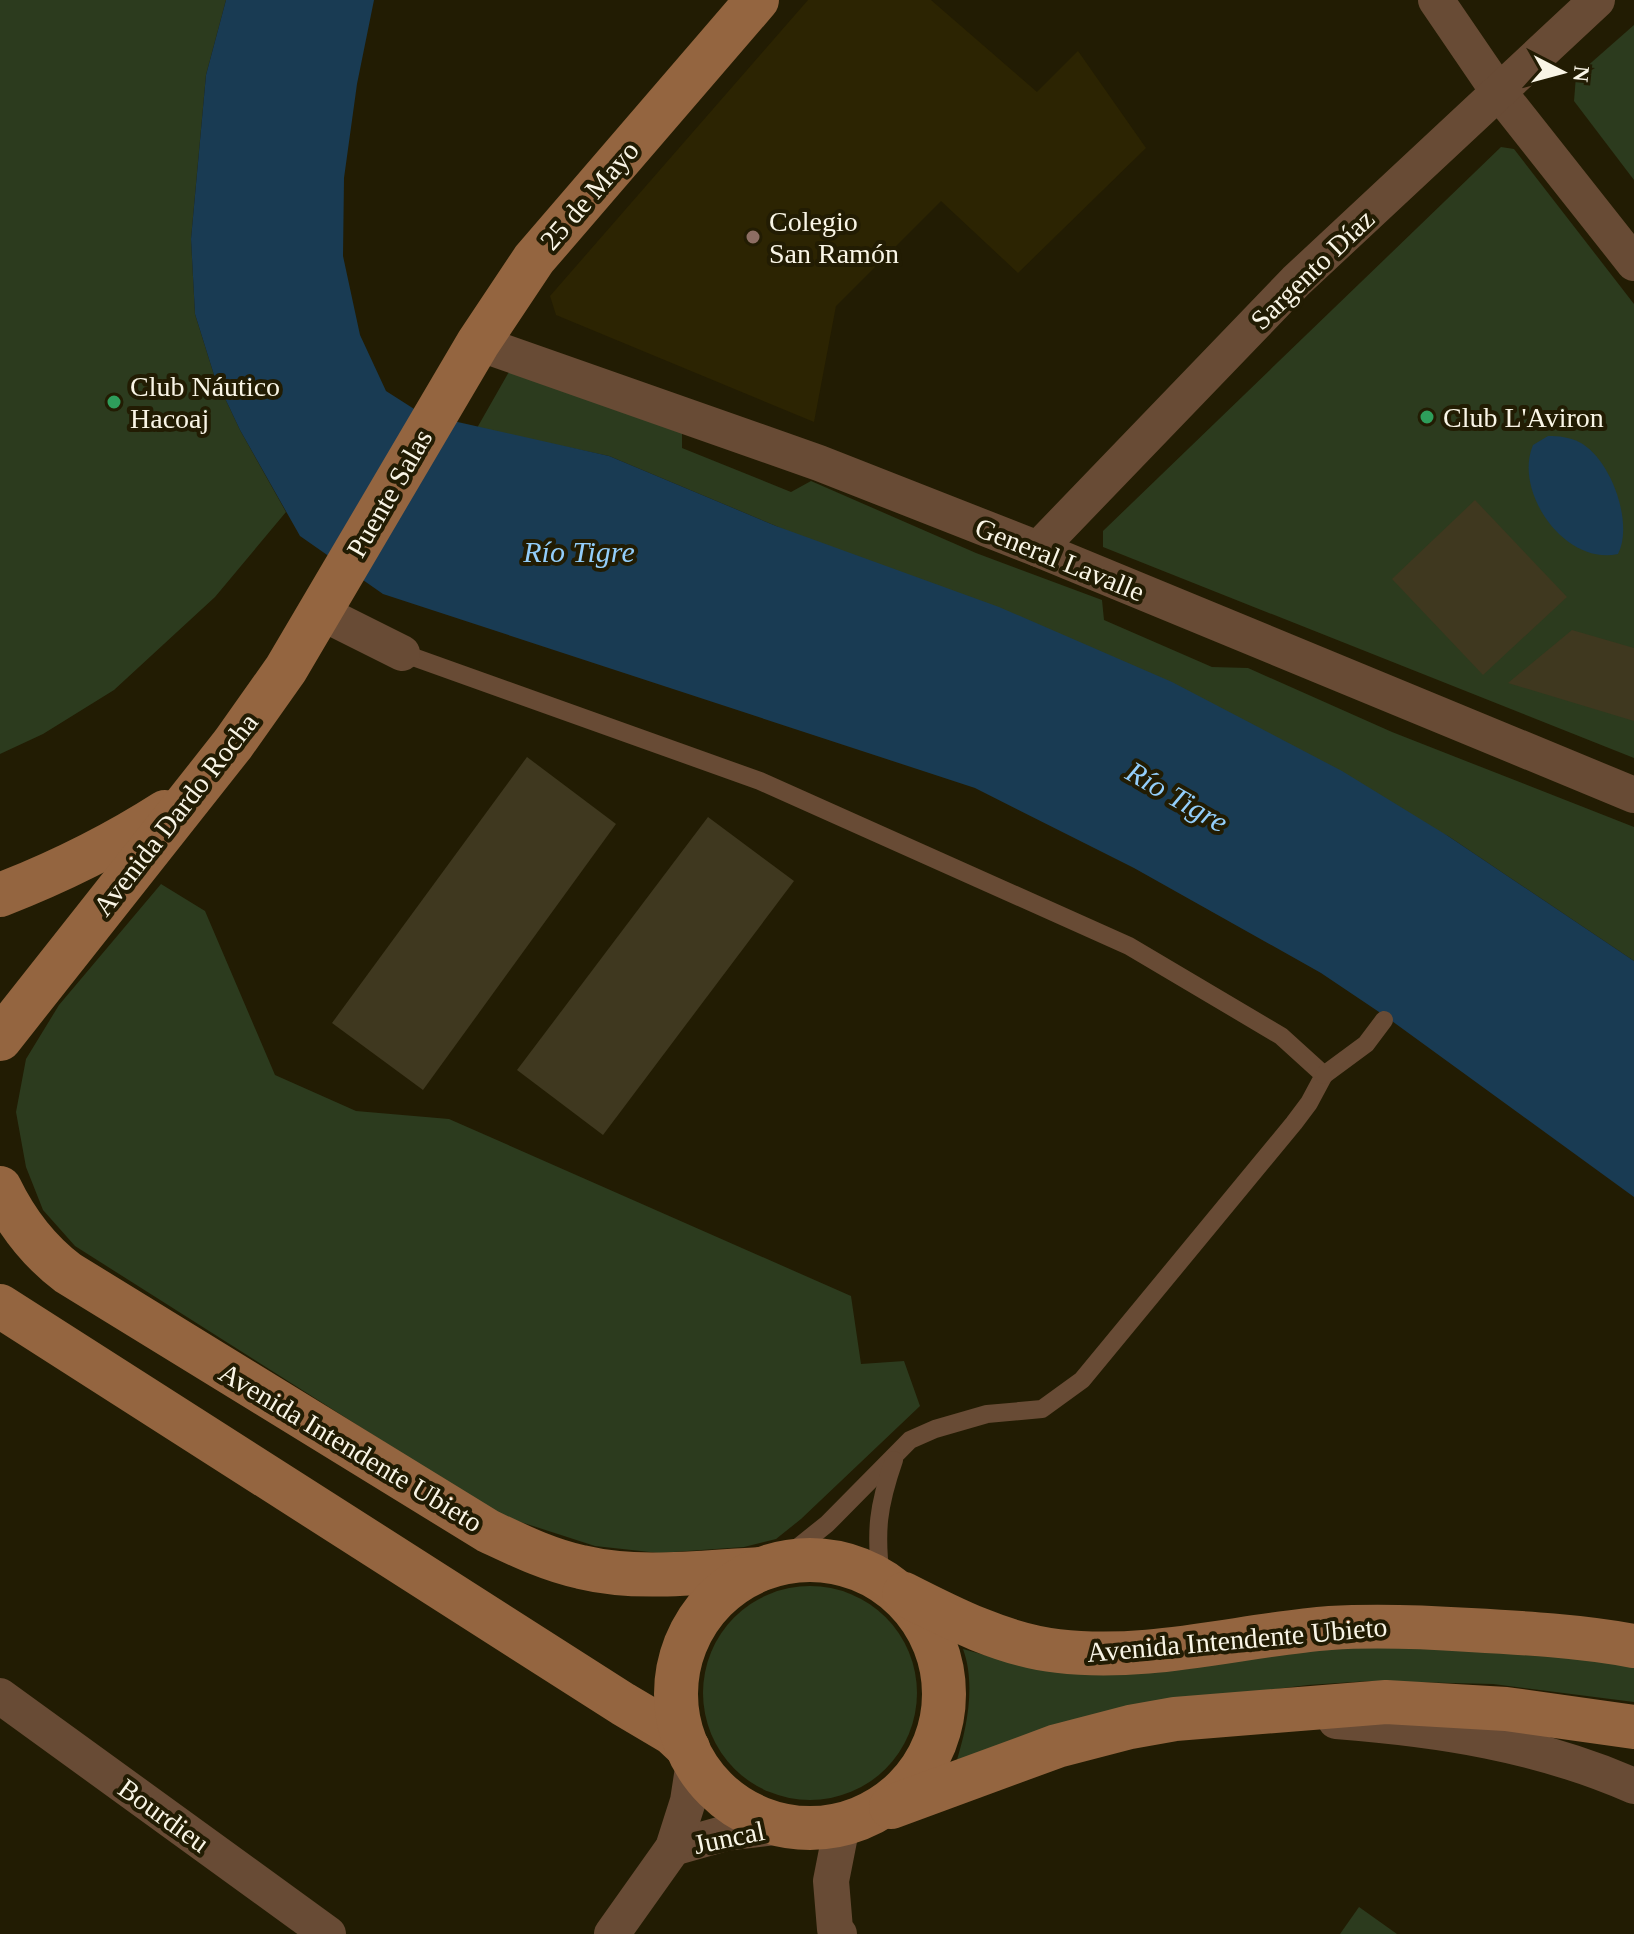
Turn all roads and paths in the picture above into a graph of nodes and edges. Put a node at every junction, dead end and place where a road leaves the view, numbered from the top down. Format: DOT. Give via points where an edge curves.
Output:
graph roads {
  1 [pos="757,0"];
  2 [pos="1436,0"];
  3 [pos="1597,0"];
  4 [pos="1498,91"];
  5 [pos="1634,263"];
  6 [pos="478,343"];
  7 [pos="441,404"];
  8 [pos="1038,549"];
  9 [pos="329,596"];
  10 [pos="402,653"];
  11 [pos="1634,795"];
  12 [pos="190,796"];
  13 [pos="0,895"];
  14 [pos="1384,1020"];
  15 [pos="0,1039"];
  16 [pos="1324,1075"];
  17 [pos="0,1188"];
  18 [pos="0,1306"];
  19 [pos="896,1455"];
  20 [pos="771,1564"];
  21 [pos="890,1585"];
  22 [pos="1634,1646"];
  23 [pos="0,1696"];
  24 [pos="1226,1713"];
  25 [pos="1634,1727"];
  26 [pos="691,1755"];
  27 [pos="1634,1786"];
  28 [pos="852,1821"];
  29 [pos="784,1826"];
  30 [pos="673,1848"];
  31 [pos="328,1934"];
  32 [pos="612,1934"];
  33 [pos="839,1934"];
  1 -- 6 [label="main road, 25 de Mayo" via="534,259"];
  2 -- 4 [label="street"];
  3 -- 4 [label="street, Sargento Díaz"];
  4 -- 5 [label="street"];
  4 -- 8 [label="street, Sargento Díaz" via="1296,281"];
  6 -- 7 [label="main road, 25 de Mayo"];
  6 -- 8 [label="street, General Lavalle" via="819,463"];
  7 -- 9 [label="main road, Puente Salas"];
  8 -- 11 [label="street, General Lavalle"];
  9 -- 10 [label="street"];
  9 -- 12 [label="main road, Avenida Dardo Rocha" via="286,669"];
  10 -- 16 [label="lane" via="760,781 1129,946 1281,1036"];
  12 -- 13 [label="main road" via="121,841"];
  12 -- 15 [label="main road, Avenida Dardo Rocha"];
  14 -- 16 [label="lane" via="1366,1044"];
  16 -- 19 [label="lane" via="1294,1123 1082,1380 1042,1409 987,1414 935,1429 910,1440"];
  17 -- 20 [label="main road, Avenida Intendente Ubieto" via="38,1247 68,1273 488,1531 547,1558 613,1572 665,1574"];
  18 -- 26 [label="main road" via="672,1733"];
  19 -- 20 [label="lane" via="827,1524"];
  19 -- 21 [label="lane" via="882,1496 876,1538"];
  20 -- 21 [label="main road" via="834,1561"];
  20 -- 26 [label="main road" via="727,1588 703,1613 686,1643 677,1677 677,1712"];
  21 -- 22 [label="main road, Avenida Intendente Ubieto" via="950,1617 1054,1651 1169,1649 1332,1628 1395,1626 1548,1634"];
  21 -- 28 [label="main road" via="913,1608 935,1643 944,1684 941,1726 925,1764 898,1796"];
  23 -- 31 [label="street, Bourdieu"];
  24 -- 25 [label="main road" via="1417,1703"];
  24 -- 27 [label="street" via="1467,1735 1592,1768"];
  24 -- 28 [label="main road" via="1130,1727 1057,1746"];
  26 -- 29 [label="main road" via="712,1786 745,1812"];
  26 -- 30 [label="street, Juncal" via="688,1801"];
  28 -- 29 [label="main road" via="813,1829"];
  28 -- 33 [label="street" via="831,1881"];
  29 -- 30 [label="street, Juncal" via="726,1833"];
  30 -- 32 [label="street, Juncal"];
}
